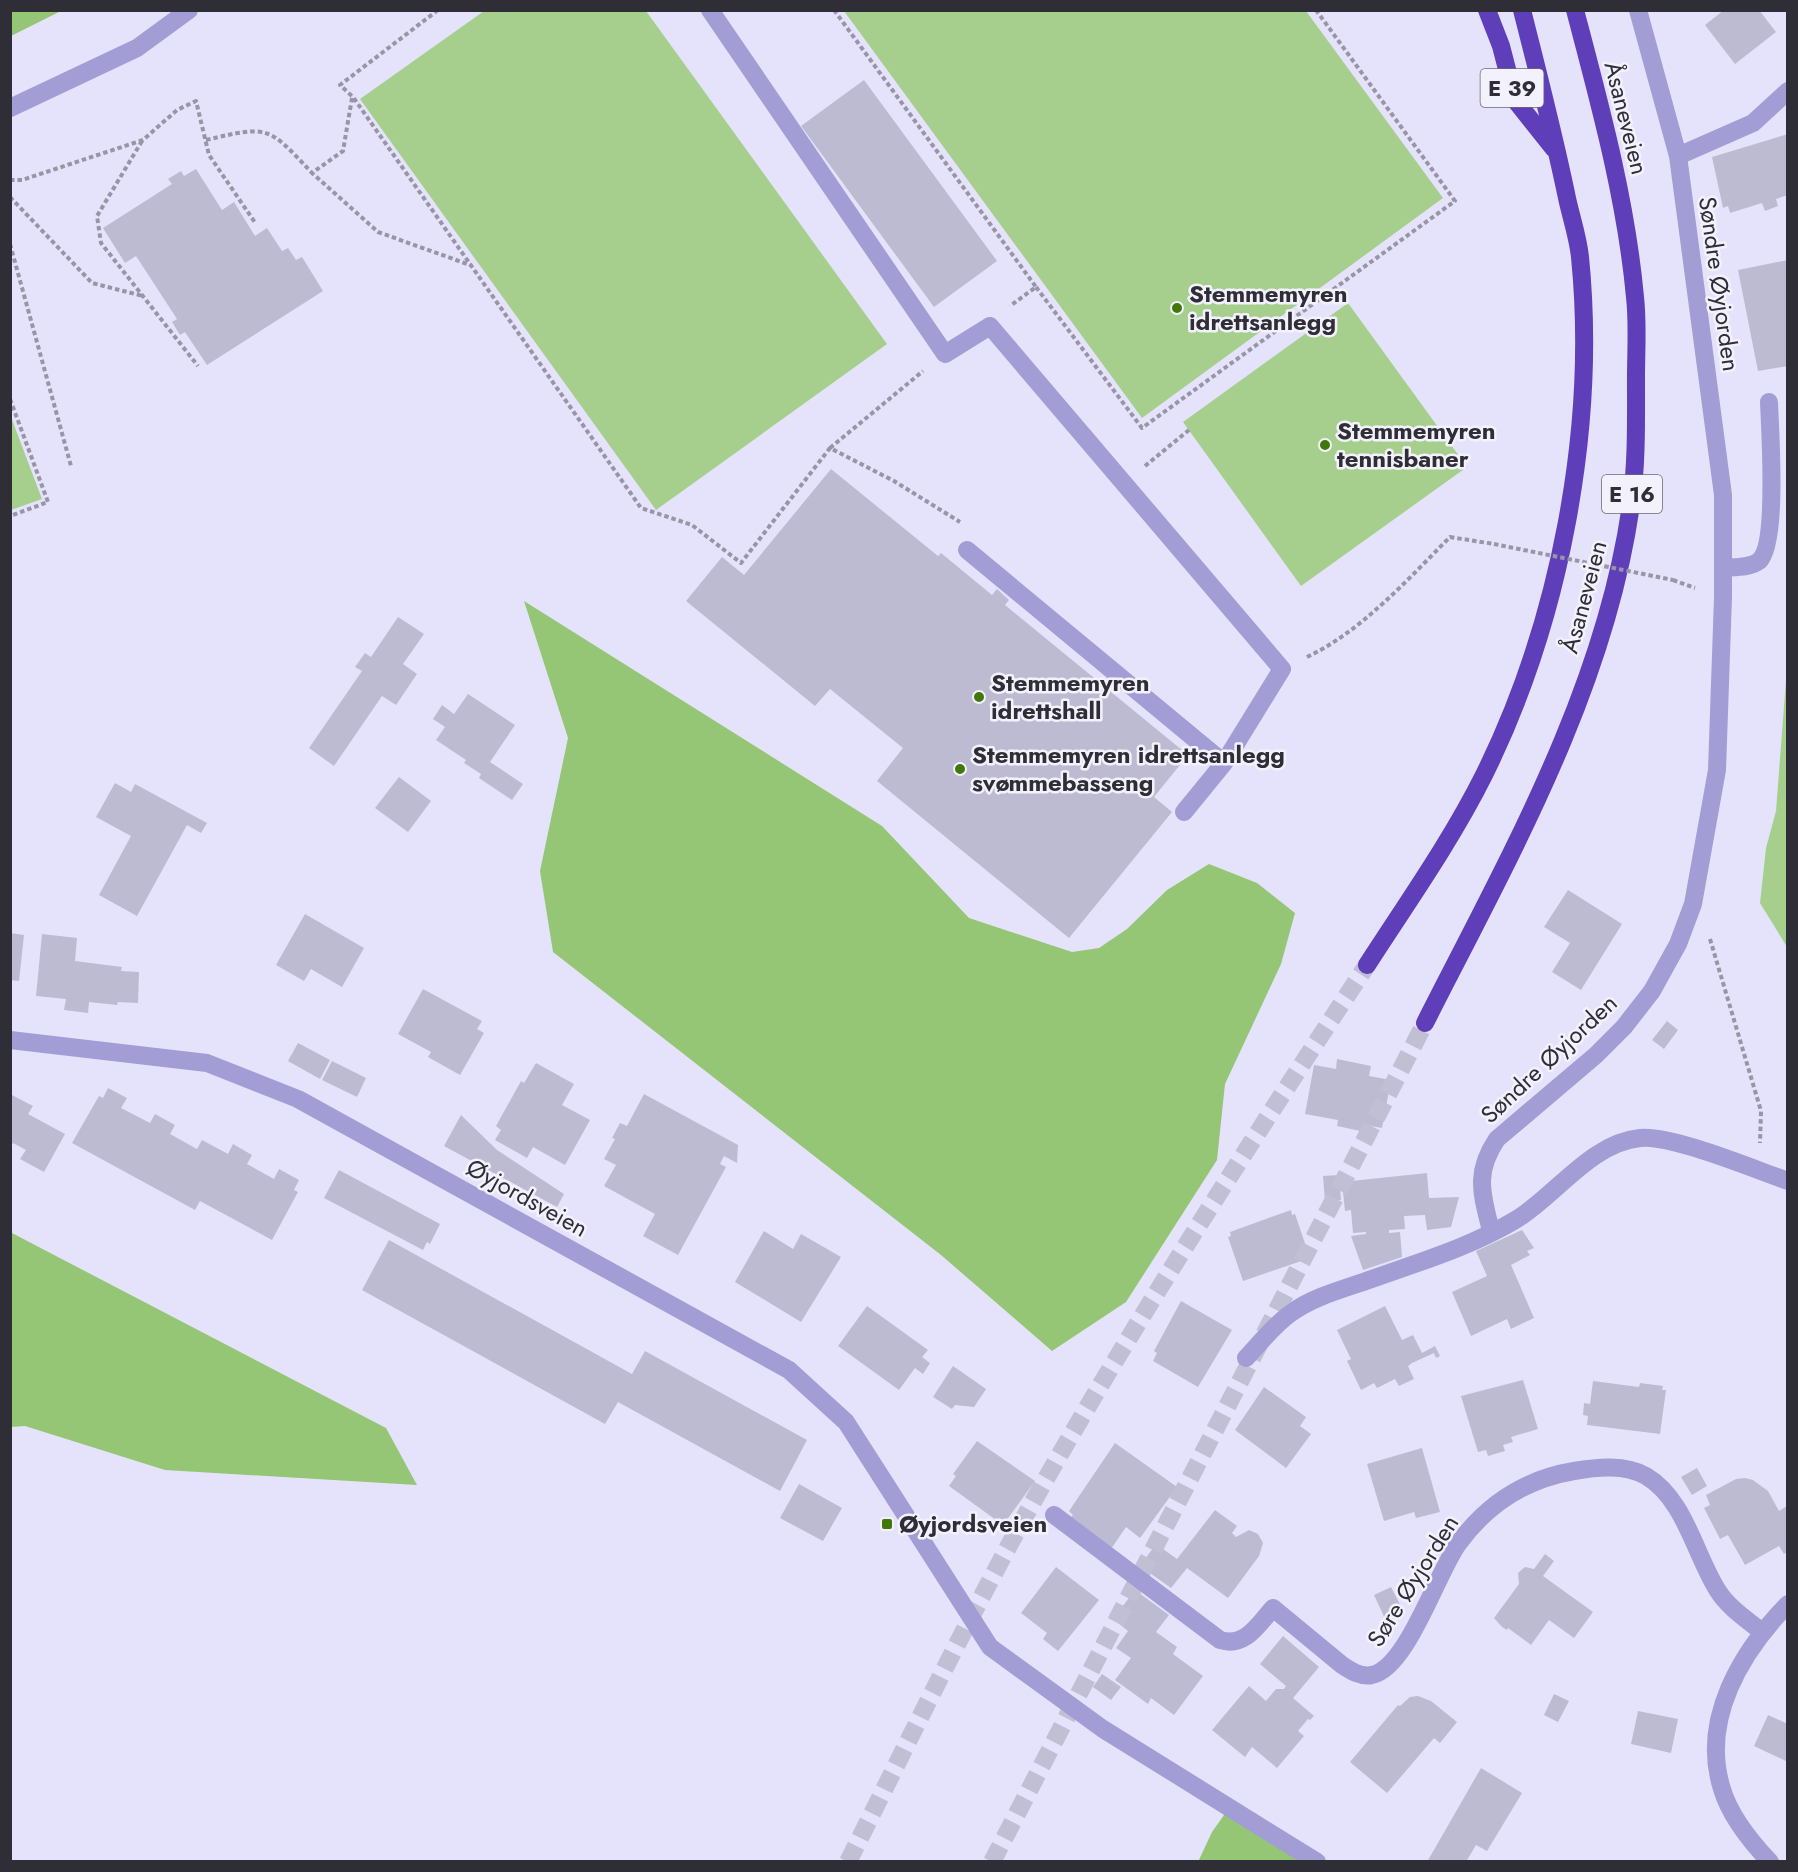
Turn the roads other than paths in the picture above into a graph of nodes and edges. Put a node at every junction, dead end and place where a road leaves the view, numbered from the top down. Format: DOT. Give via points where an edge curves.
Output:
graph roads {
  1 [pos="189,10"];
  2 [pos="710,10"];
  3 [pos="1487,10"];
  4 [pos="1522,10"];
  5 [pos="1575,10"];
  6 [pos="1638,10"];
  7 [pos="1788,91"];
  8 [pos="10,108"];
  9 [pos="1559,155"];
  10 [pos="1678,156"];
  11 [pos="1769,402"];
  12 [pos="967,550"];
  13 [pos="1723,568"];
  14 [pos="1224,763"];
  15 [pos="1184,812"];
  16 [pos="1367,965"];
  17 [pos="1425,1023"];
  18 [pos="10,1040"];
  19 [pos="1788,1181"];
  20 [pos="1491,1231"];
  21 [pos="1246,1358"];
  22 [pos="1054,1515"];
  23 [pos="1788,1604"];
  24 [pos="1761,1631"];
  25 [pos="1317,1862"];
  26 [pos="1770,1862"];
  1 -- 8 [label="street" via="137,48"];
  2 -- 14 [label="street" via="945,354 990,326 1282,669"];
  3 -- 9 [label="highway, E 39" via="1515,100"];
  4 -- 9 [label="highway, Åsaneveien / E 16"];
  5 -- 17 [label="highway, Åsaneveien / E 16" via="1616,169 1636,299 1636,439 1631,504 1618,574 1579,700 1536,805"];
  6 -- 10 [label="street, Søndre Øyjorden"];
  7 -- 10 [label="street" via="1753,123"];
  9 -- 16 [label="highway, Åsaneveien / E 16" via="1580,256 1584,363 1575,471 1557,569 1521,688 1484,775"];
  10 -- 13 [label="street, Søndre Øyjorden" via="1723,495"];
  11 -- 13 [label="street" via="1771,518 1764,553 1759,561 1748,566"];
  12 -- 14 [label="street"];
  13 -- 20 [label="street, Søndre Øyjorden" via="1717,770 1693,904 1678,944 1652,991 1624,1027 1497,1139 1485,1156 1481,1190"];
  14 -- 15 [label="street"];
  18 -- 25 [label="street, Øyjordsveien" via="207,1063 298,1099 789,1370 846,1422 990,1647 1103,1729"];
  19 -- 20 [label="street" via="1667,1140 1644,1137 1627,1140 1594,1156 1533,1208"];
  20 -- 21 [label="street" via="1442,1254 1305,1305 1272,1330"];
  22 -- 24 [label="street, Søre Øyjorden" via="1220,1640 1232,1643 1246,1638 1273,1608 1342,1665 1353,1672 1371,1675 1386,1668 1403,1646 1457,1545 1487,1511 1509,1494 1559,1473 1600,1468 1629,1470 1646,1476 1676,1508 1718,1592"];
  23 -- 24 [label="street"];
  24 -- 26 [label="street" via="1735,1673 1724,1700 1717,1742 1721,1788 1729,1807"];
}
